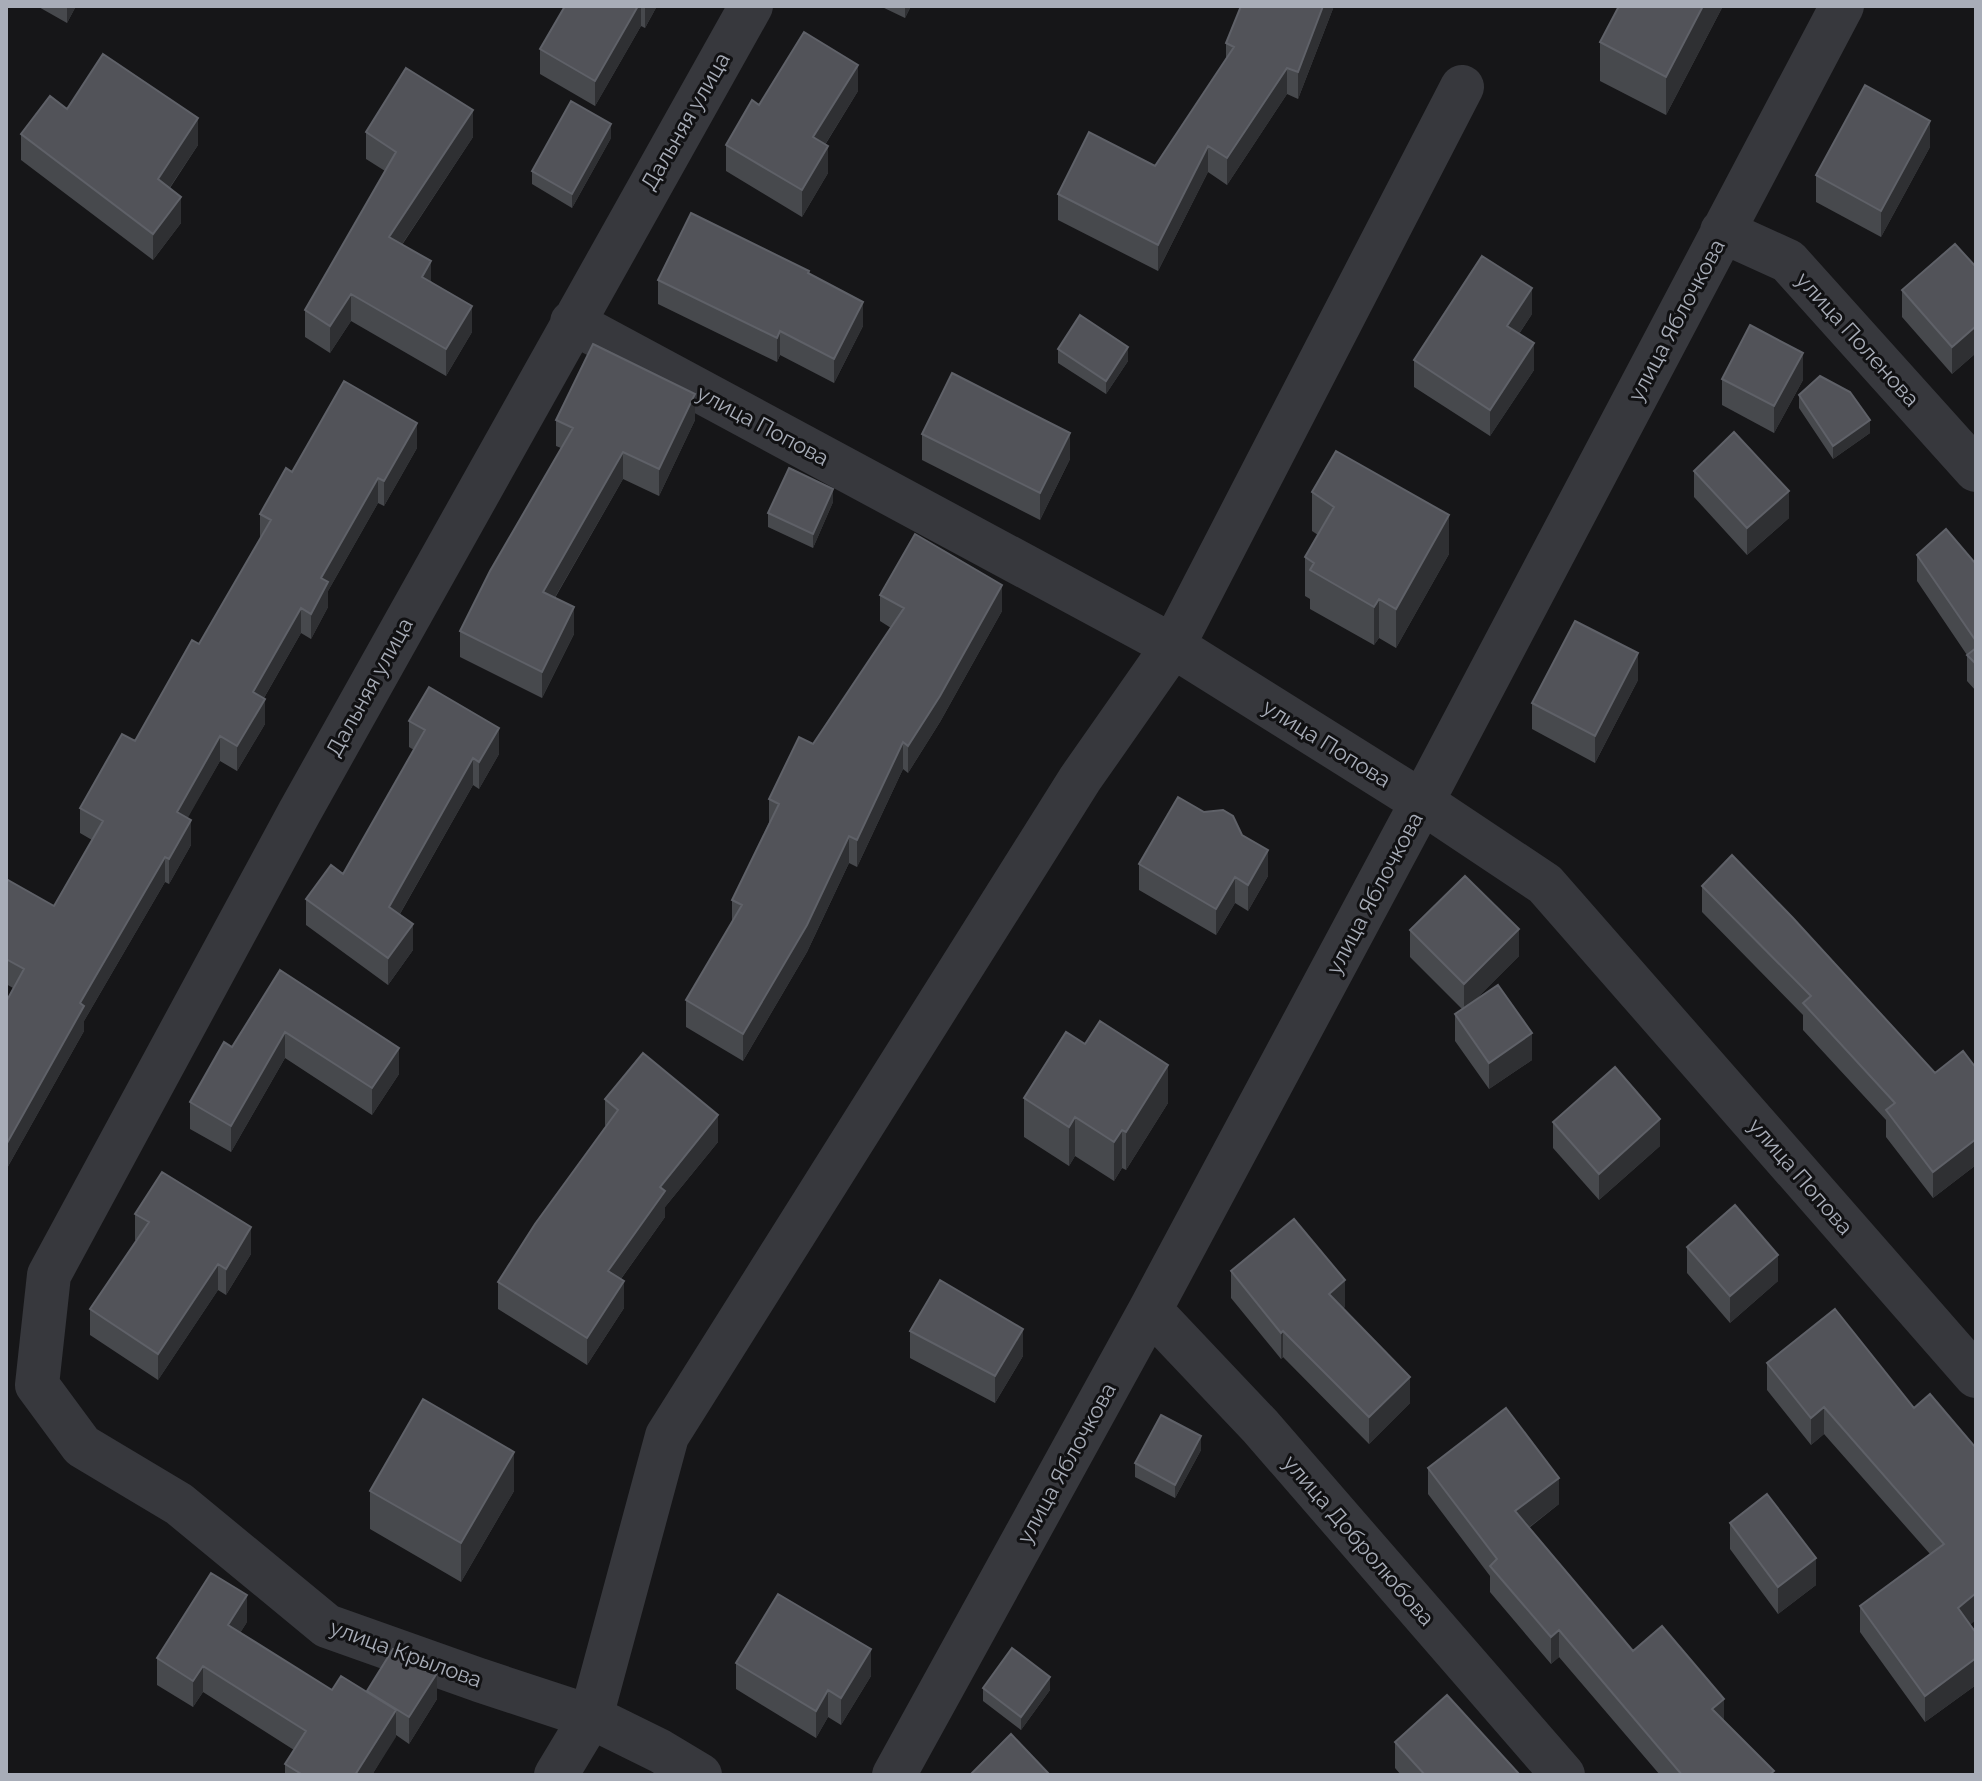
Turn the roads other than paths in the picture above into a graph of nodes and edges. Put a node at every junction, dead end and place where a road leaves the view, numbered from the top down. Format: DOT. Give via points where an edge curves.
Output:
graph roads {
  1 [pos="751,6"];
  2 [pos="1842,6"];
  3 [pos="1462,87"];
  4 [pos="1722,231"];
  5 [pos="572,322"];
  6 [pos="1976,470"];
  7 [pos="1173,646"];
  8 [pos="1422,802"];
  9 [pos="1150,1310"];
  10 [pos="1976,1376"];
  11 [pos="37,1385"];
  12 [pos="591,1717"];
  13 [pos="556,1775"];
  14 [pos="700,1775"];
  15 [pos="894,1775"];
  16 [pos="1563,1775"];
  1 -- 5 [label="street, Дальняя улица"];
  2 -- 4 [label="street, улица Яблочкова"];
  3 -- 7 [label="street"];
  4 -- 6 [label="street, улица Поленова" via="1788,261"];
  4 -- 8 [label="street, улица Яблочкова"];
  5 -- 7 [label="street, улица Попова"];
  5 -- 11 [label="street, Дальняя улица" via="49,1275"];
  7 -- 8 [label="street, улица Попова"];
  7 -- 12 [label="street" via="1080,779 667,1436"];
  8 -- 9 [label="street, улица Яблочкова"];
  8 -- 10 [label="street, улица Попова" via="1545,884"];
  9 -- 15 [label="street, улица Яблочкова"];
  9 -- 16 [label="street, улица Добролюбова" via="1260,1426"];
  11 -- 12 [label="street, улица Крылова" via="82,1446 179,1504 327,1626"];
  12 -- 13 [label="street"];
  12 -- 14 [label="street, улица Крылова"];
}
